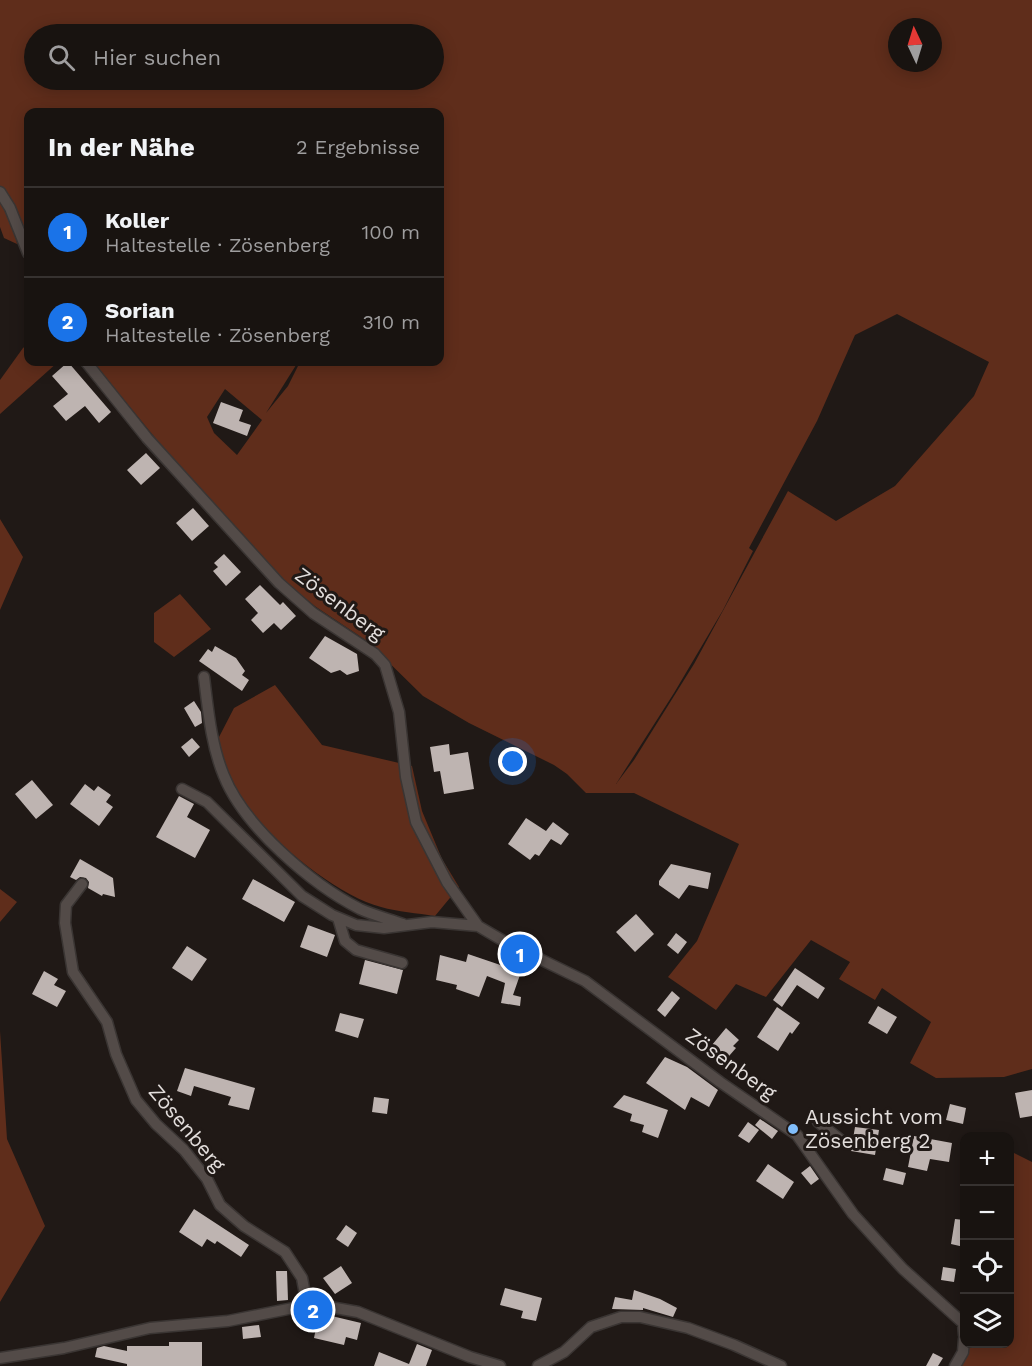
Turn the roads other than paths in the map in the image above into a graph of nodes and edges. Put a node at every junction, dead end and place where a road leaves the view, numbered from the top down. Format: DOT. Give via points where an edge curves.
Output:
graph roads {
  1 [pos="0,192"];
  2 [pos="24,243"];
  3 [pos="89,366"];
  4 [pos="204,677"];
  5 [pos="182,789"];
  6 [pos="82,884"];
  7 [pos="338,918"];
  8 [pos="406,925"];
  9 [pos="478,926"];
  10 [pos="402,963"];
  11 [pos="819,1122"];
  12 [pos="842,1141"];
  13 [pos="308,1305"];
  14 [pos="960,1320"];
  15 [pos="963,1348"];
  16 [pos="0,1358"];
  17 [pos="500,1366"];
  18 [pos="538,1366"];
  19 [pos="781,1366"];
  20 [pos="955,1366"];
  1 -- 2 [label="street"];
  3 -- 9 [label="street, Zösenberg" via="147,438 279,583 313,613 386,665 399,711 406,777 416,822 447,882"];
  4 -- 8 [label="street, Zösenberg" via="214,743 224,776 245,812 311,879 361,909"];
  5 -- 7 [label="street, Zösenberg" via="207,802 302,896"];
  6 -- 13 [label="street, Zösenberg" via="66,905 73,972 107,1022 136,1100 202,1172 220,1205 285,1252 303,1278"];
  7 -- 8 [label="street, Zösenberg" via="356,925 384,928"];
  7 -- 10 [label="street" via="345,941 356,950"];
  8 -- 9 [label="street, Zösenberg" via="432,922"];
  9 -- 14 [label="street, Zösenberg" via="585,981 797,1135 853,1214 903,1269"];
  11 -- 12 [label="street"];
  13 -- 16 [label="street" via="228,1322 150,1328"];
  13 -- 17 [label="street" via="358,1312"];
  15 -- 20 [label="street, Zösenberg"];
  18 -- 19 [label="street" via="564,1352 591,1328 621,1317 688,1328"];
}
